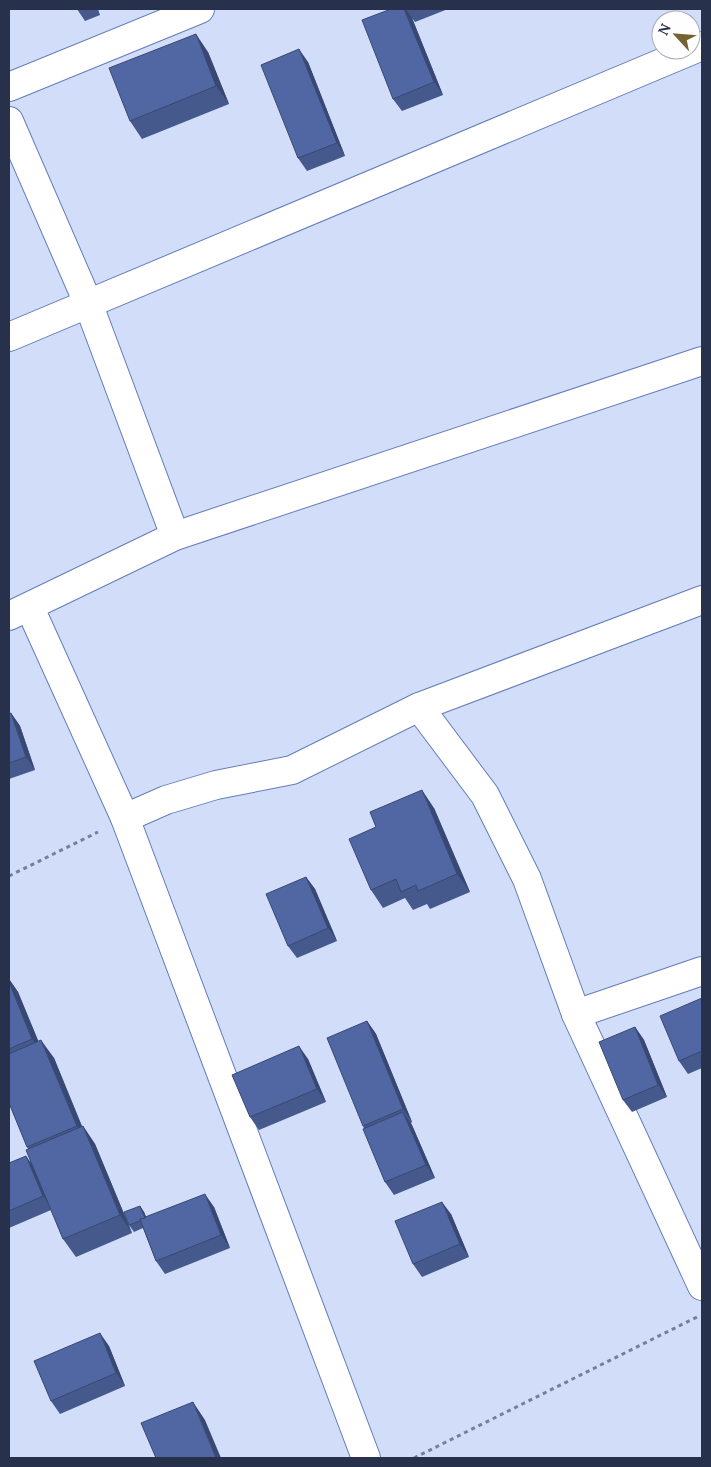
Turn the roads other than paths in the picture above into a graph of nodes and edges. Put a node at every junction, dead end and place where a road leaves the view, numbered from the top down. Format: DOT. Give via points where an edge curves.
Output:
graph roads {
  1 [pos="200,9"];
  2 [pos="702,46"];
  3 [pos="9,87"];
  4 [pos="9,121"];
  5 [pos="88,303"];
  6 [pos="9,337"];
  7 [pos="702,361"];
  8 [pos="175,536"];
  9 [pos="702,600"];
  10 [pos="19,612"];
  11 [pos="419,707"];
  12 [pos="125,818"];
  13 [pos="702,971"];
  14 [pos="576,1014"];
  15 [pos="702,1286"];
  16 [pos="366,1458"];
  1 -- 3 [label="street"];
  2 -- 5 [label="street"];
  4 -- 5 [label="street"];
  5 -- 6 [label="street"];
  5 -- 8 [label="street"];
  7 -- 8 [label="street"];
  8 -- 10 [label="street"];
  9 -- 11 [label="street"];
  10 -- 12 [label="street"];
  11 -- 12 [label="street" via="292,770 216,785 166,800"];
  11 -- 14 [label="street" via="485,795 527,879"];
  12 -- 16 [label="street"];
  13 -- 14 [label="street"];
  14 -- 15 [label="street"];
}
